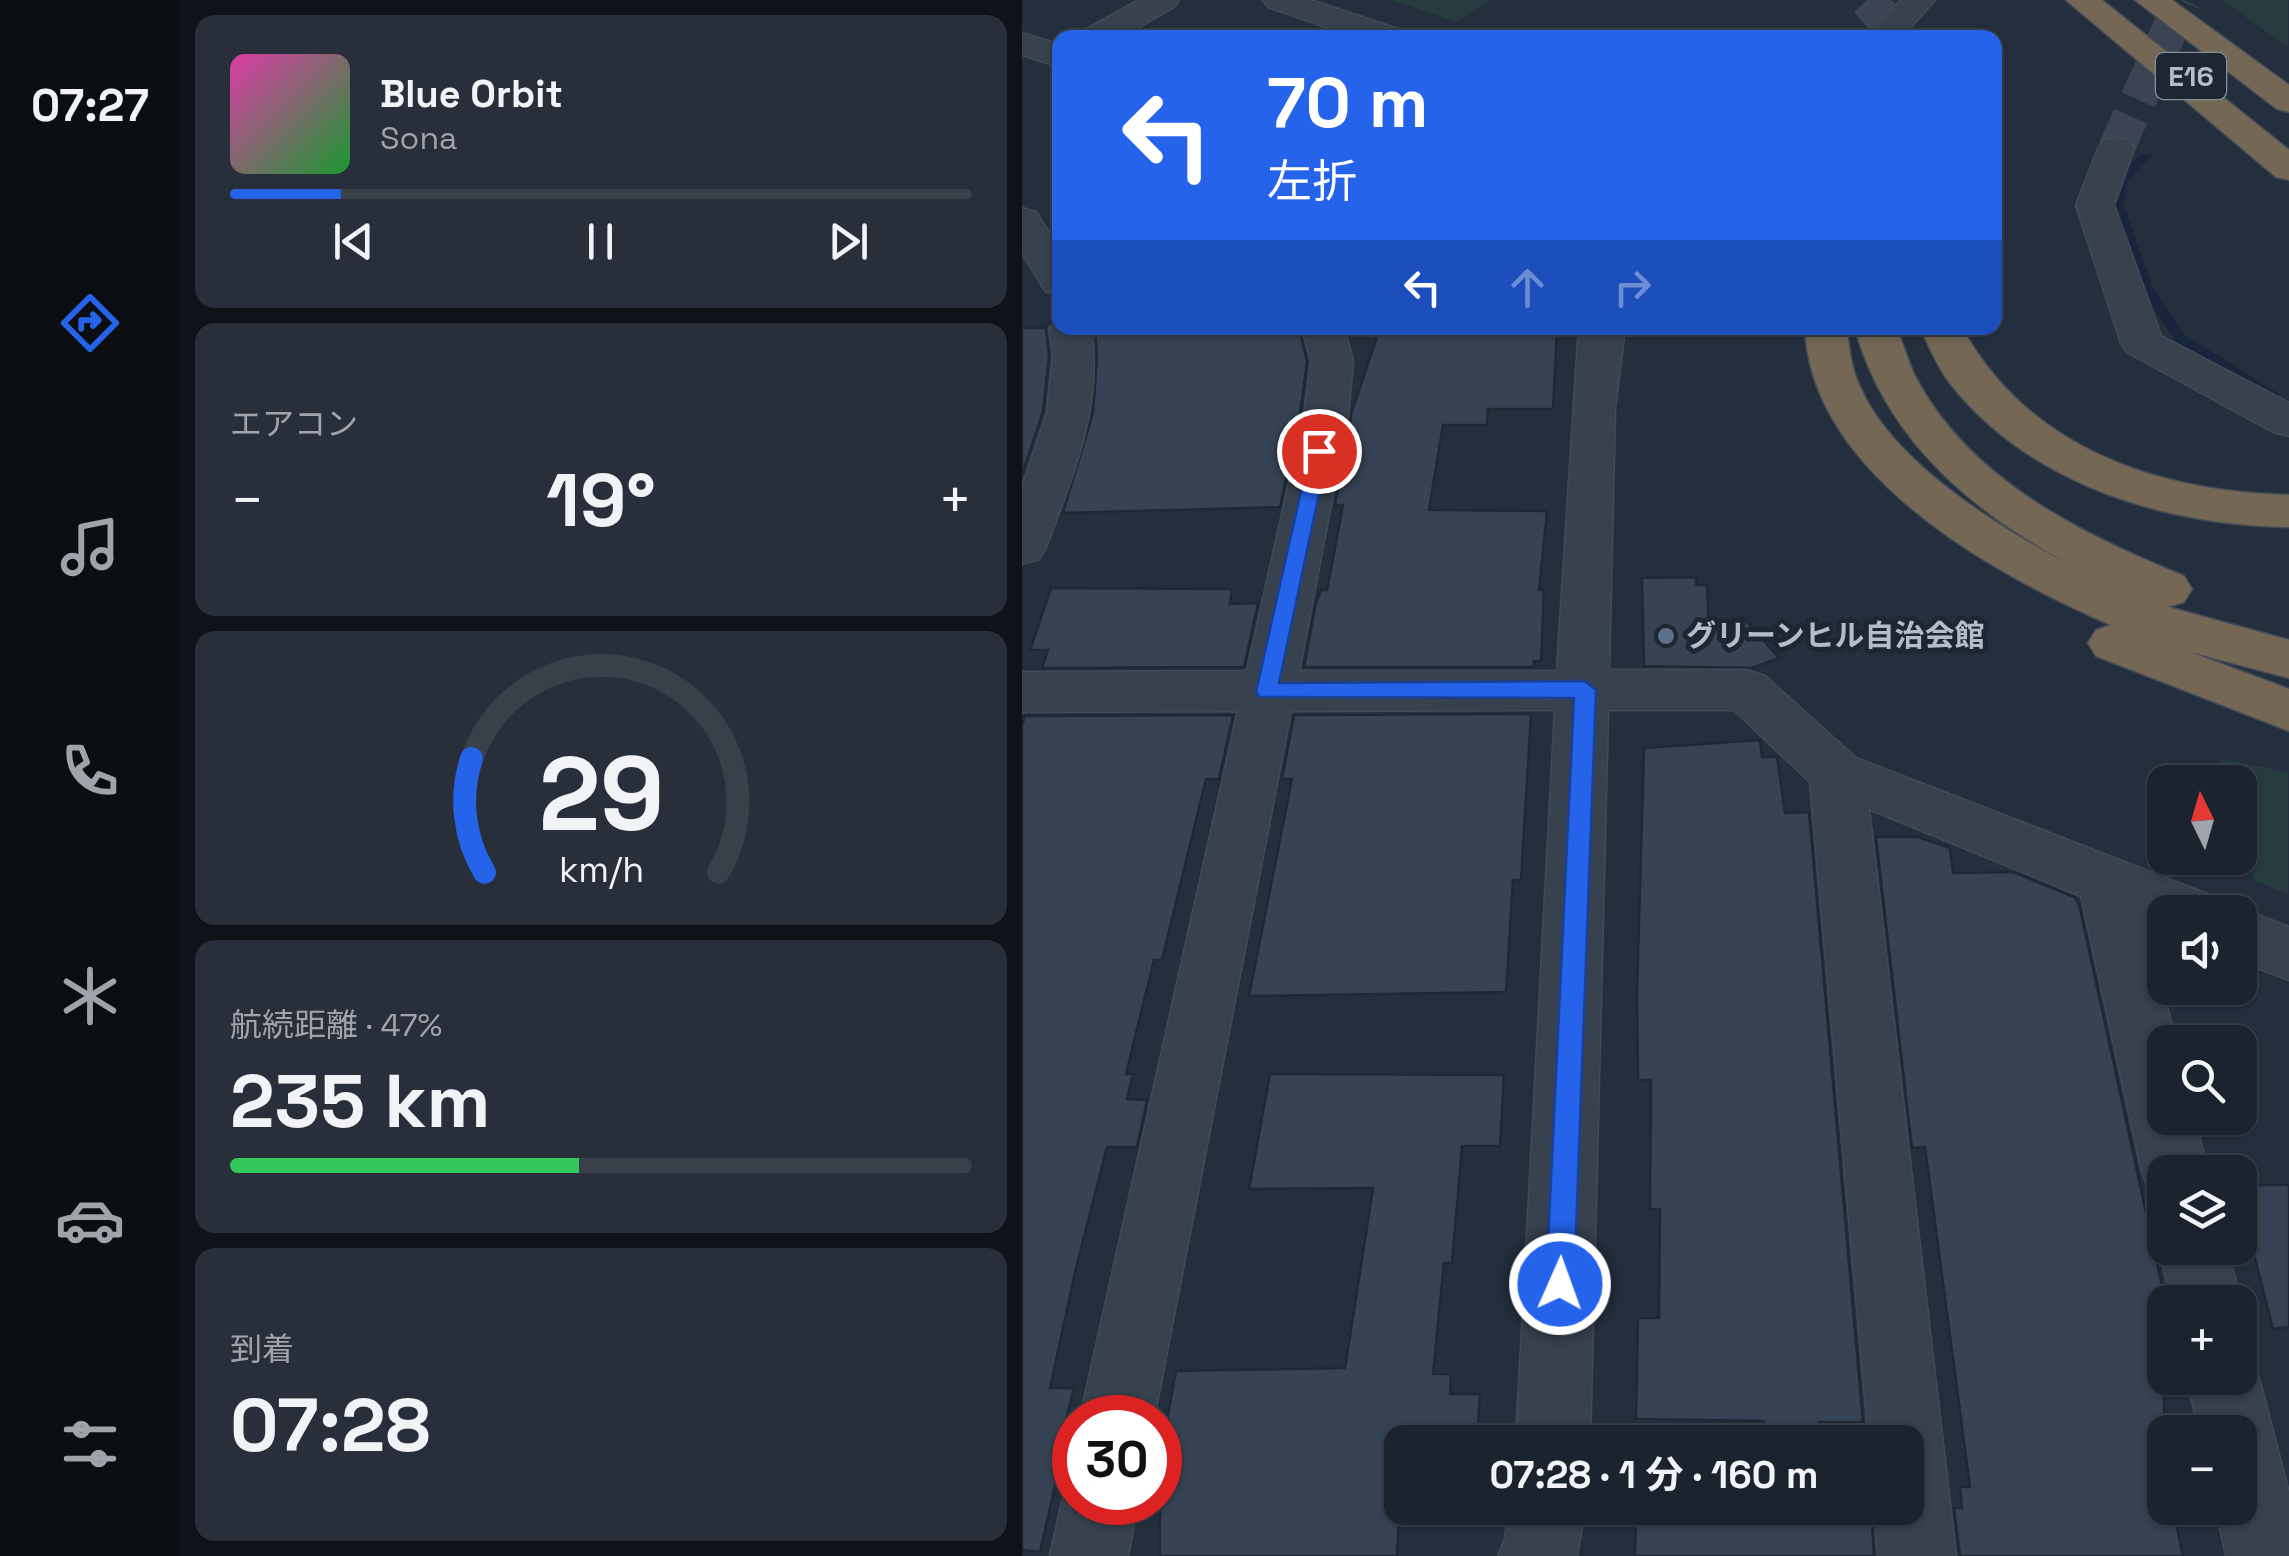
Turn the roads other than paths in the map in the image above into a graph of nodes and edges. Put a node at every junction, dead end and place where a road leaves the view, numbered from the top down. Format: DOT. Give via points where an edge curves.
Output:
graph roads {
  1 [pos="1279,0"];
  2 [pos="1919,0"];
  3 [pos="2082,0"];
  4 [pos="2093,0"];
  5 [pos="2151,0"];
  6 [pos="2159,0"];
  7 [pos="1163,16"];
  8 [pos="1109,30"];
  9 [pos="1368,30"];
  10 [pos="1890,30"];
  11 [pos="1022,44"];
  12 [pos="1052,54"];
  13 [pos="2288,85"];
  14 [pos="2288,102"];
  15 [pos="2116,149"];
  16 [pos="2288,151"];
  17 [pos="2288,169"];
  18 [pos="1032,219"];
  19 [pos="1052,265"];
  20 [pos="1072,335"];
  21 [pos="1603,335"];
  22 [pos="1827,335"];
  23 [pos="1878,335"];
  24 [pos="1945,335"];
  25 [pos="1334,339"];
  26 [pos="1848,412"];
  27 [pos="2288,422"];
  28 [pos="2288,511"];
  29 [pos="1022,546"];
  30 [pos="2288,621"];
  31 [pos="2288,658"];
  32 [pos="1585,690"];
  33 [pos="1022,692"];
  34 [pos="1267,692"];
  35 [pos="2288,711"];
  36 [pos="1837,773"];
  37 [pos="2108,881"];
  38 [pos="2147,896"];
  39 [pos="2257,941"];
  40 [pos="2288,954"];
  41 [pos="2172,1155"];
  42 [pos="1122,1395"];
  43 [pos="1554,1425"];
  44 [pos="1904,1425"];
  45 [pos="2257,1521"];
  46 [pos="1095,1525"];
  47 [pos="1545,1525"];
  48 [pos="1915,1525"];
  49 [pos="1089,1556"];
  50 [pos="1537,1556"];
  51 [pos="1918,1556"];
  52 [pos="2265,1556"];
  1 -- 9 [label="street"];
  2 -- 10 [label="street"];
  3 -- 17 [label="highway"];
  4 -- 16 [label="highway, E16"];
  5 -- 14 [label="highway, E16"];
  6 -- 13 [label="highway"];
  7 -- 8 [label="street" via="1128,19"];
  11 -- 12 [label="street"];
  15 -- 27 [label="street" via="2094,205 2142,343"];
  18 -- 19 [label="street"];
  20 -- 29 [label="street" via="1068,418"];
  21 -- 32 [label="street" via="1594,408"];
  22 -- 26 [label="highway" via="1832,373"];
  23 -- 30 [label="highway" via="1905,402 1982,487 2046,529 2164,588"];
  24 -- 28 [label="highway" via="1974,381 2041,443 2120,482 2166,496 2218,508"];
  25 -- 34 [label="street" via="1326,416"];
  26 -- 31 [label="highway" via="1915,485 1997,550 2170,629"];
  26 -- 35 [label="highway" via="1884,489 1935,541 2004,591 2124,648"];
  32 -- 34 [label="street"];
  32 -- 36 [label="street" via="1746,690"];
  32 -- 43 [label="street"];
  33 -- 34 [label="street"];
  34 -- 42 [label="street"];
  36 -- 37 [label="street"];
  36 -- 44 [label="street"];
  37 -- 38 [label="street"];
  37 -- 41 [label="street"];
  39 -- 40 [label="street"];
  45 -- 52 [label="street"];
  46 -- 49 [label="street"];
  47 -- 50 [label="street"];
  48 -- 51 [label="street"];
}
